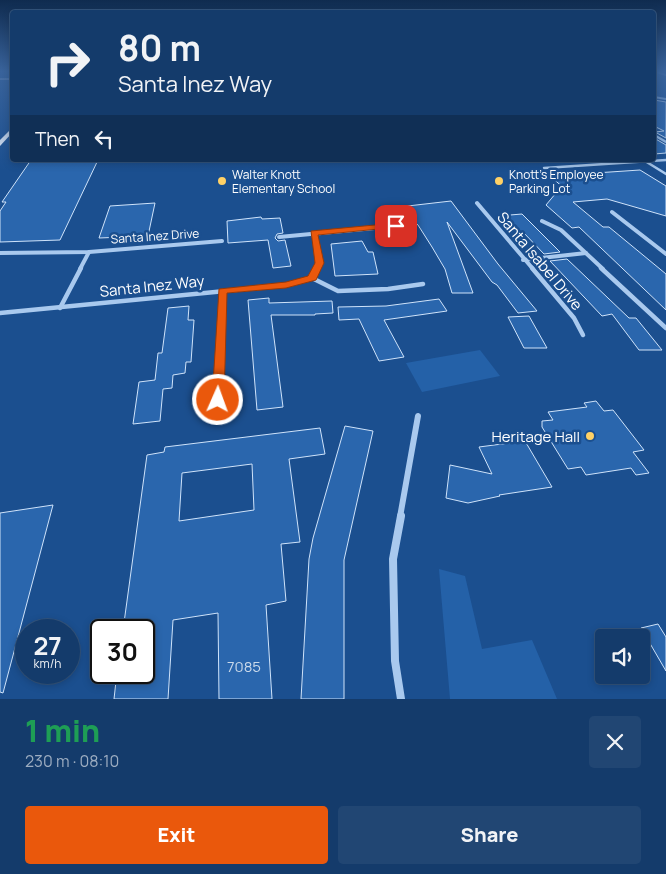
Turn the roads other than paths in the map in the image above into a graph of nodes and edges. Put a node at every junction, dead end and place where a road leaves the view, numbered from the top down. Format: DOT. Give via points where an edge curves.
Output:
graph roads {
  1 [pos="10,132"];
  2 [pos="0,144"];
  3 [pos="631,162"];
  4 [pos="647,162"];
  5 [pos="544,168"];
  6 [pos="666,174"];
  7 [pos="477,203"];
  8 [pos="612,212"];
  9 [pos="542,220"];
  10 [pos="396,226"];
  11 [pos="314,232"];
  12 [pos="280,237"];
  13 [pos="222,241"];
  14 [pos="89,252"];
  15 [pos="586,253"];
  16 [pos="0,254"];
  17 [pos="666,254"];
  18 [pos="523,260"];
  19 [pos="312,278"];
  20 [pos="422,284"];
  21 [pos="223,291"];
  22 [pos="60,308"];
  23 [pos="0,314"];
  24 [pos="666,328"];
  25 [pos="583,335"];
  26 [pos="218,400"];
  27 [pos="418,416"];
  28 [pos="401,699"];
  1 -- 2 [label="main road"];
  3 -- 5 [label="street"];
  4 -- 6 [label="street"];
  7 -- 18 [label="street, Santa Isabel Drive"];
  8 -- 17 [label="street"];
  9 -- 15 [label="street" via="561,230"];
  10 -- 11 [label="street"];
  11 -- 12 [label="street"];
  11 -- 19 [label="street" via="319,263"];
  13 -- 14 [label="street, Santa Inez Drive"];
  14 -- 16 [label="street, Santa Inez Drive"];
  14 -- 22 [label="street, Santa Inez Drive"];
  15 -- 18 [label="street"];
  15 -- 24 [label="street"];
  18 -- 25 [label="street, Santa Isabel Drive" via="574,318"];
  19 -- 20 [label="street" via="338,291"];
  19 -- 21 [label="street, Santa Inez Way" via="286,285"];
  21 -- 22 [label="street, Santa Inez Way"];
  21 -- 26 [label="street"];
  22 -- 23 [label="street, Santa Inez Way"];
  27 -- 28 [label="street" via="393,559 396,661"];
}
